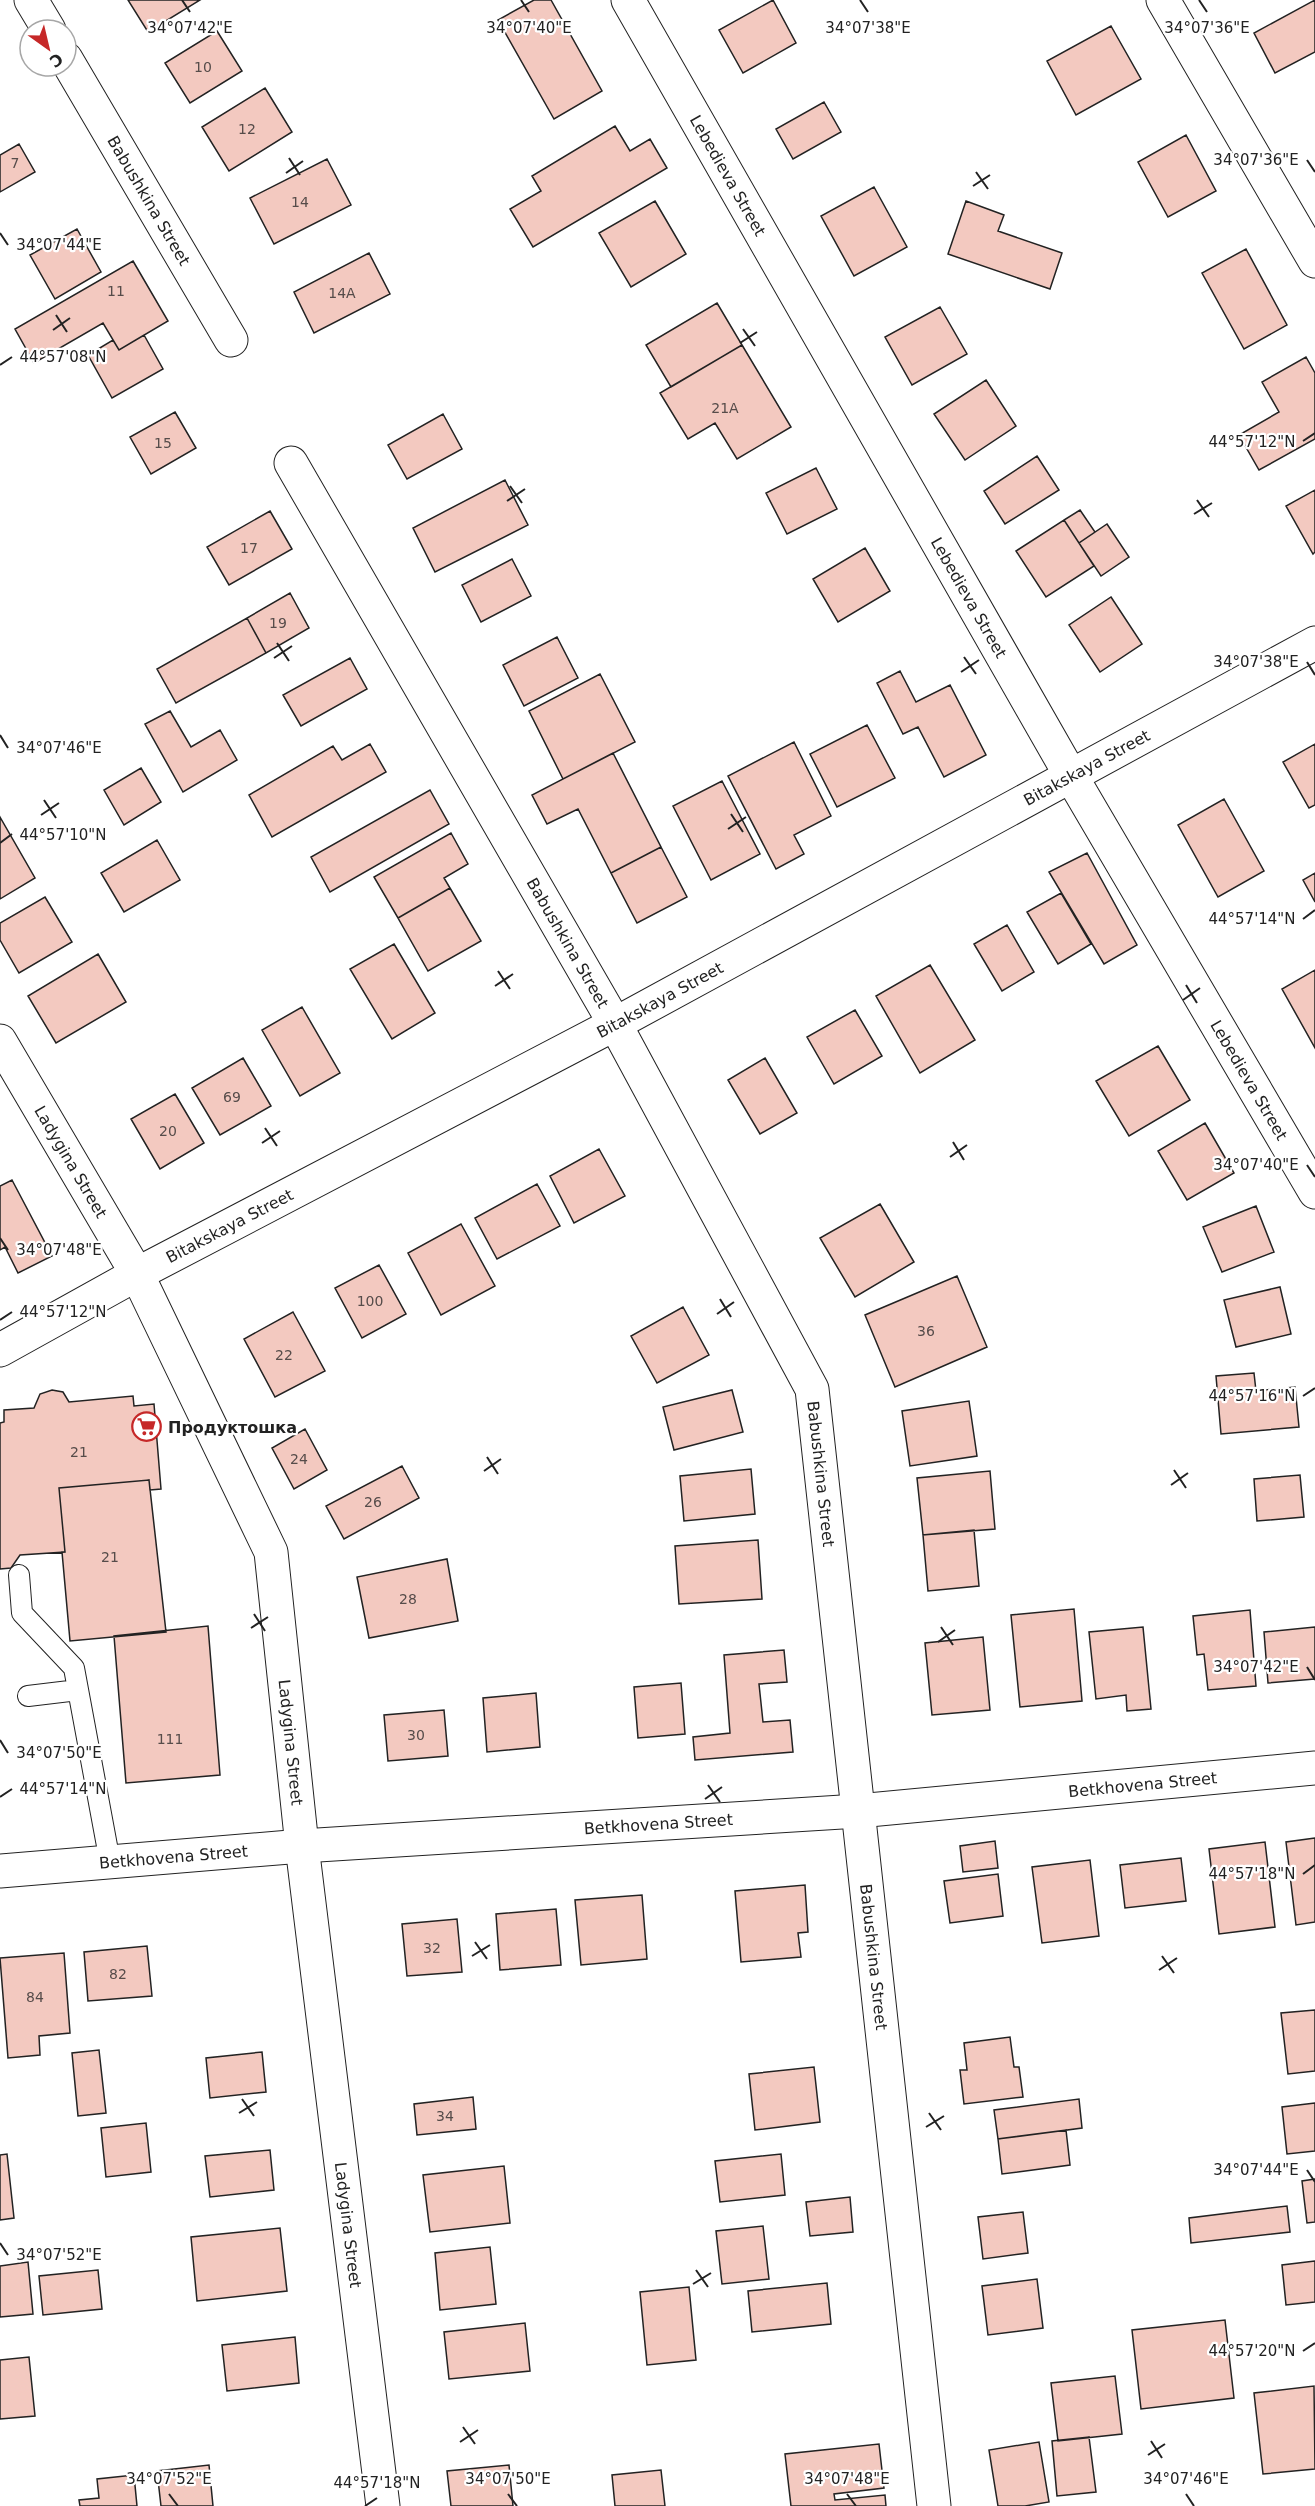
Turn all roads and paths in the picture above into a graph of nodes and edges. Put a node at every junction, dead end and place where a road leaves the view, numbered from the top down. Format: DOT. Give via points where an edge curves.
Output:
graph roads {
  1 [pos="31,0"];
  2 [pos="628,0"];
  3 [pos="1163,0"];
  4 [pos="42,18"];
  5 [pos="77,78"];
  6 [pos="1315,261"];
  7 [pos="231,340"];
  8 [pos="291,463"];
  9 [pos="1315,643"];
  10 [pos="1071,776"];
  11 [pos="615,1024"];
  12 [pos="0,1041"];
  13 [pos="1315,1192"];
  14 [pos="137,1274"];
  15 [pos="0,1350"];
  16 [pos="18,1575"];
  17 [pos="78,1690"];
  18 [pos="28,1696"];
  19 [pos="1315,1768"];
  20 [pos="858,1811"];
  21 [pos="302,1846"];
  22 [pos="110,1862"];
  23 [pos="0,1871"];
  24 [pos="383,2506"];
  25 [pos="934,2506"];
  1 -- 4 [label="street"];
  2 -- 10 [label="street, Lebedieva Street"];
  3 -- 6 [label="street"];
  5 -- 7 [label="street, Babushkina Street"];
  8 -- 11 [label="street, Babushkina Street"];
  9 -- 10 [label="street, Bitakskaya Street"];
  10 -- 11 [label="street, Bitakskaya Street"];
  10 -- 13 [label="street, Lebedieva Street"];
  11 -- 14 [label="street, Bitakskaya Street"];
  11 -- 20 [label="street, Babushkina Street" via="812,1389"];
  12 -- 14 [label="street, Ladygina Street"];
  14 -- 15 [label="street, Bitakskaya Street"];
  14 -- 21 [label="street, Ladygina Street" via="271,1552"];
  16 -- 17 [label="lane" via="22,1613 74,1668"];
  17 -- 18 [label="lane"];
  17 -- 22 [label="lane"];
  19 -- 20 [label="street, Betkhovena Street"];
  20 -- 21 [label="street, Betkhovena Street"];
  20 -- 25 [label="street, Babushkina Street"];
  21 -- 22 [label="street, Betkhovena Street"];
  21 -- 24 [label="street, Ladygina Street"];
  22 -- 23 [label="street, Betkhovena Street"];
}
